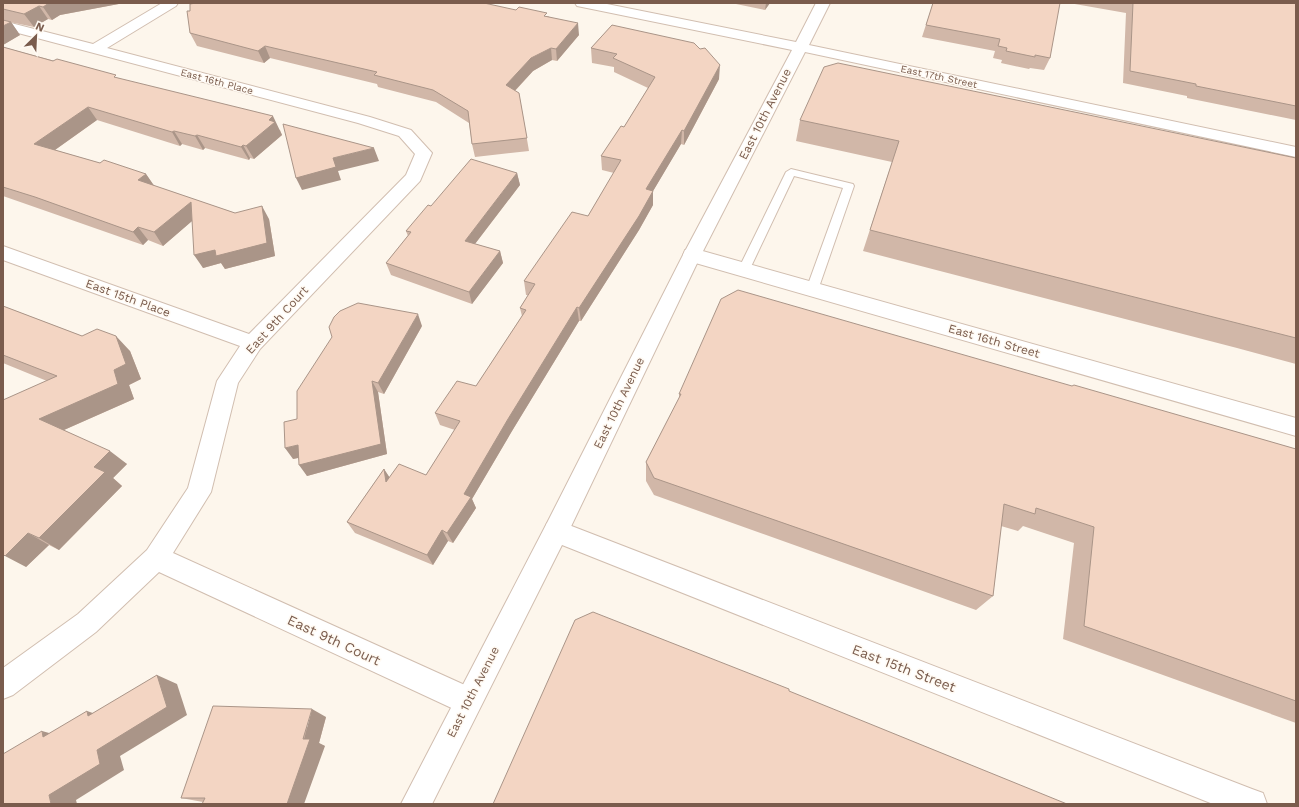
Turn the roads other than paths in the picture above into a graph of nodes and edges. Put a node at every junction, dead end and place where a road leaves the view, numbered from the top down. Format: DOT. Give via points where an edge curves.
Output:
graph roads {
  1 [pos="171,3"];
  2 [pos="582,3"];
  3 [pos="823,3"];
  4 [pos="3,25"];
  5 [pos="800,47"];
  6 [pos="95,49"];
  7 [pos="1296,152"];
  8 [pos="424,153"];
  9 [pos="3,253"];
  10 [pos="692,255"];
  11 [pos="744,270"];
  12 [pos="812,290"];
  13 [pos="253,343"];
  14 [pos="1296,427"];
  15 [pos="556,531"];
  16 [pos="156,558"];
  17 [pos="3,685"];
  18 [pos="468,701"];
  19 [pos="416,804"];
  20 [pos="1252,804"];
  1 -- 6 [label="street"];
  2 -- 5 [label="street, East 17th Street"];
  3 -- 5 [label="street, East 10th Avenue"];
  4 -- 6 [label="street, East 16th Place"];
  5 -- 7 [label="street, East 17th Street"];
  5 -- 10 [label="street, East 10th Avenue"];
  6 -- 8 [label="street, East 16th Place" via="364,120 405,133"];
  8 -- 13 [label="street, East 9th Court" via="414,177"];
  9 -- 13 [label="street, East 15th Place"];
  10 -- 11 [label="street, East 16th Street"];
  10 -- 15 [label="street, East 10th Avenue"];
  11 -- 12 [label="street, East 16th Street"];
  11 -- 12 [label="lane" via="791,172 849,186"];
  12 -- 14 [label="street, East 16th Street"];
  13 -- 16 [label="street, East 9th Court" via="228,381 199,492"];
  15 -- 18 [label="street, East 10th Avenue"];
  15 -- 20 [label="street, East 15th Street"];
  16 -- 17 [label="street, East 9th Court" via="87,623"];
  16 -- 18 [label="street, East 9th Court"];
  18 -- 19 [label="street, East 10th Avenue"];
}
